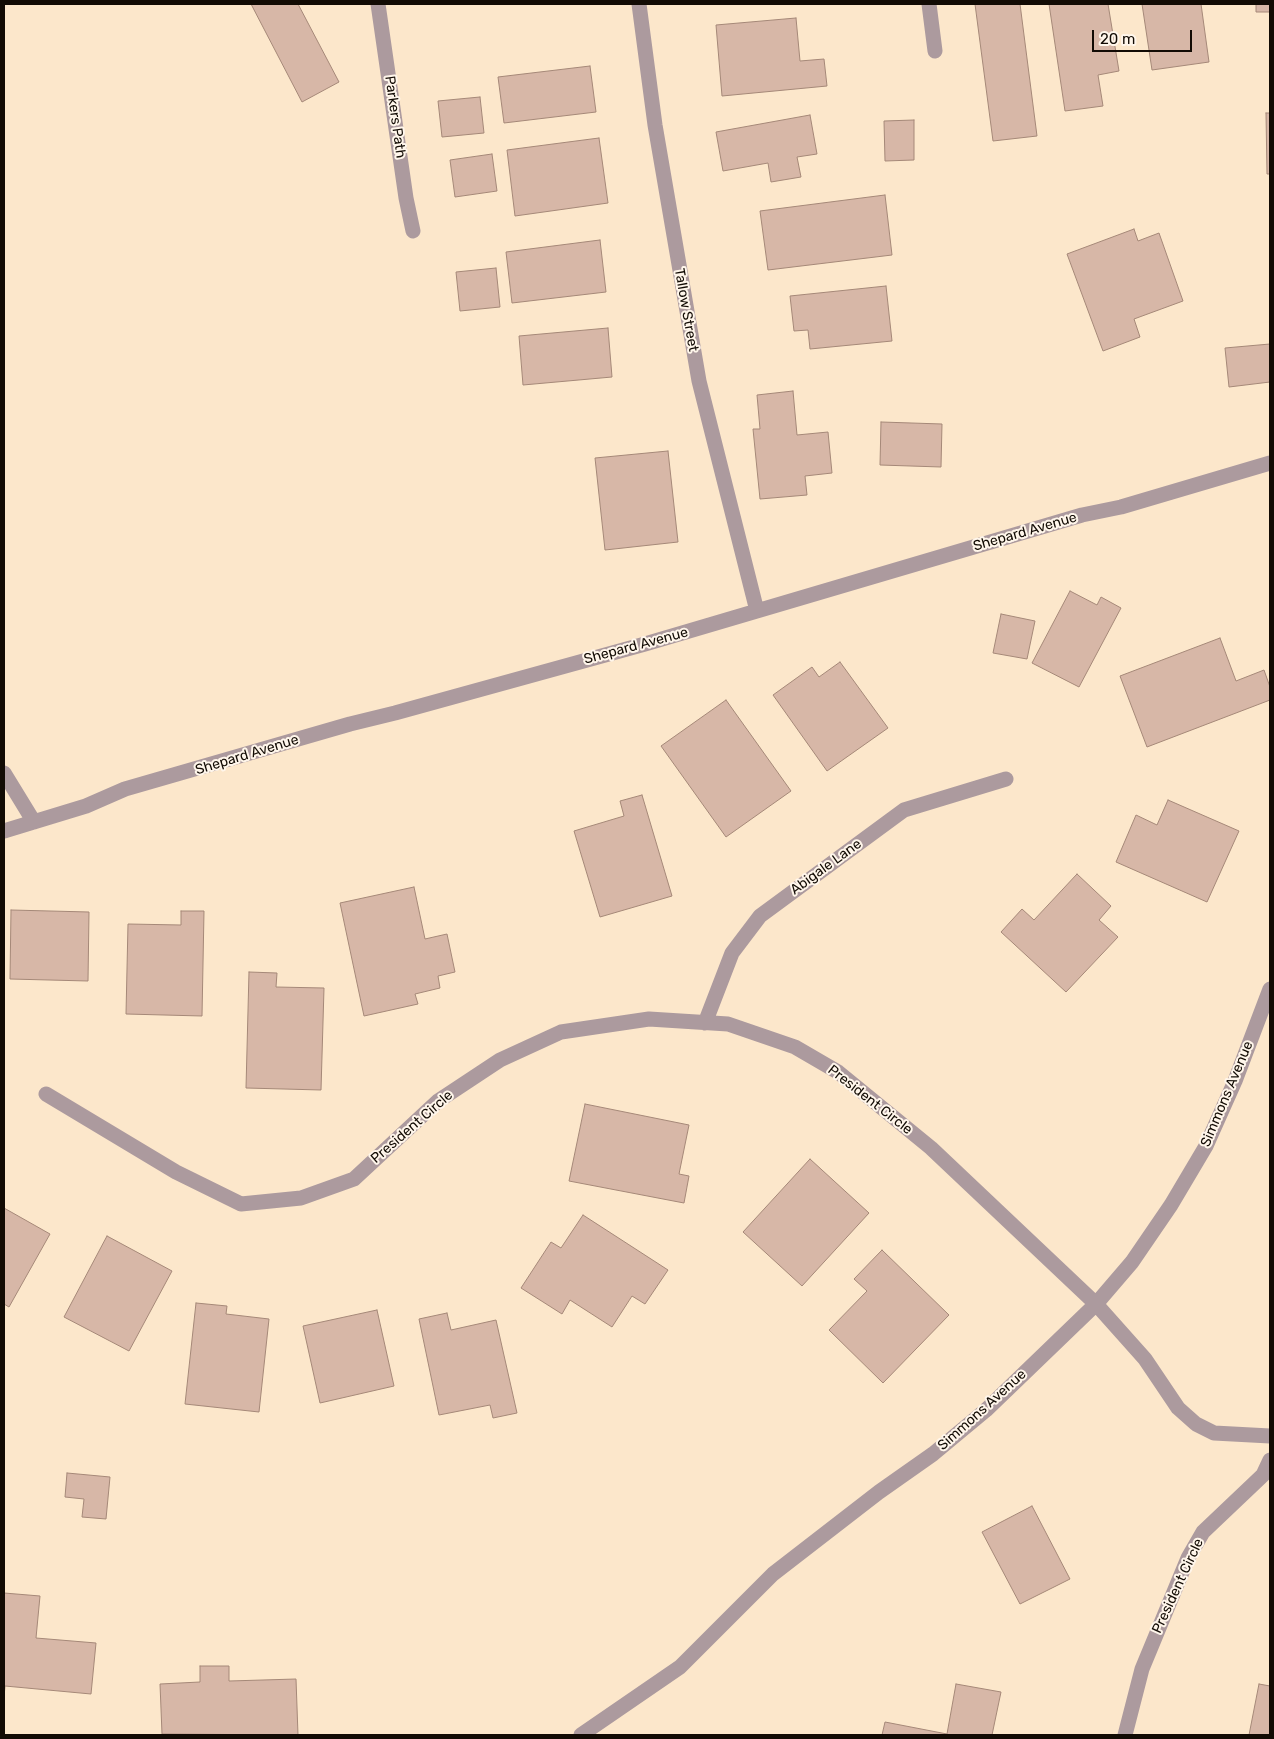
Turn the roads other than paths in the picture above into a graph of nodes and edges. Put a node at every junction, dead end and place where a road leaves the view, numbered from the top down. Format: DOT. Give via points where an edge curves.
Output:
graph roads {
  1 [pos="378,4"];
  2 [pos="639,4"];
  3 [pos="929,4"];
  4 [pos="935,51"];
  5 [pos="413,230"];
  6 [pos="1270,463"];
  7 [pos="757,611"];
  8 [pos="4,773"];
  9 [pos="1006,779"];
  10 [pos="34,822"];
  11 [pos="4,831"];
  12 [pos="1270,989"];
  13 [pos="705,1023"];
  14 [pos="46,1094"];
  15 [pos="1096,1304"];
  16 [pos="1270,1436"];
  17 [pos="1270,1460"];
  18 [pos="581,1735"];
  19 [pos="1125,1735"];
  1 -- 5 [label="street, Parkers Path"];
  2 -- 7 [label="street, Tallow Street" via="655,126 699,381"];
  3 -- 4 [label="street"];
  6 -- 7 [label="street, Shepard Avenue"];
  7 -- 10 [label="street, Shepard Avenue" via="125,789 86,806"];
  8 -- 10 [label="street"];
  9 -- 13 [label="street, Abigale Lane" via="904,810 760,916 732,954"];
  10 -- 11 [label="street, Shepard Avenue"];
  12 -- 15 [label="street, Simmons Avenue" via="1206,1146 1132,1262"];
  13 -- 14 [label="street, President Circle" via="649,1019 561,1032 500,1060 438,1101 354,1179 301,1198 241,1204 176,1172"];
  13 -- 15 [label="street, President Circle" via="728,1024 795,1047 838,1072 931,1148"];
  15 -- 16 [label="street, President Circle" via="1146,1359 1178,1408 1196,1424 1214,1433"];
  15 -- 18 [label="street, Simmons Avenue" via="978,1416 773,1574 680,1667"];
  17 -- 19 [label="street, President Circle" via="1263,1475 1203,1532 1188,1558 1142,1669"];
}
